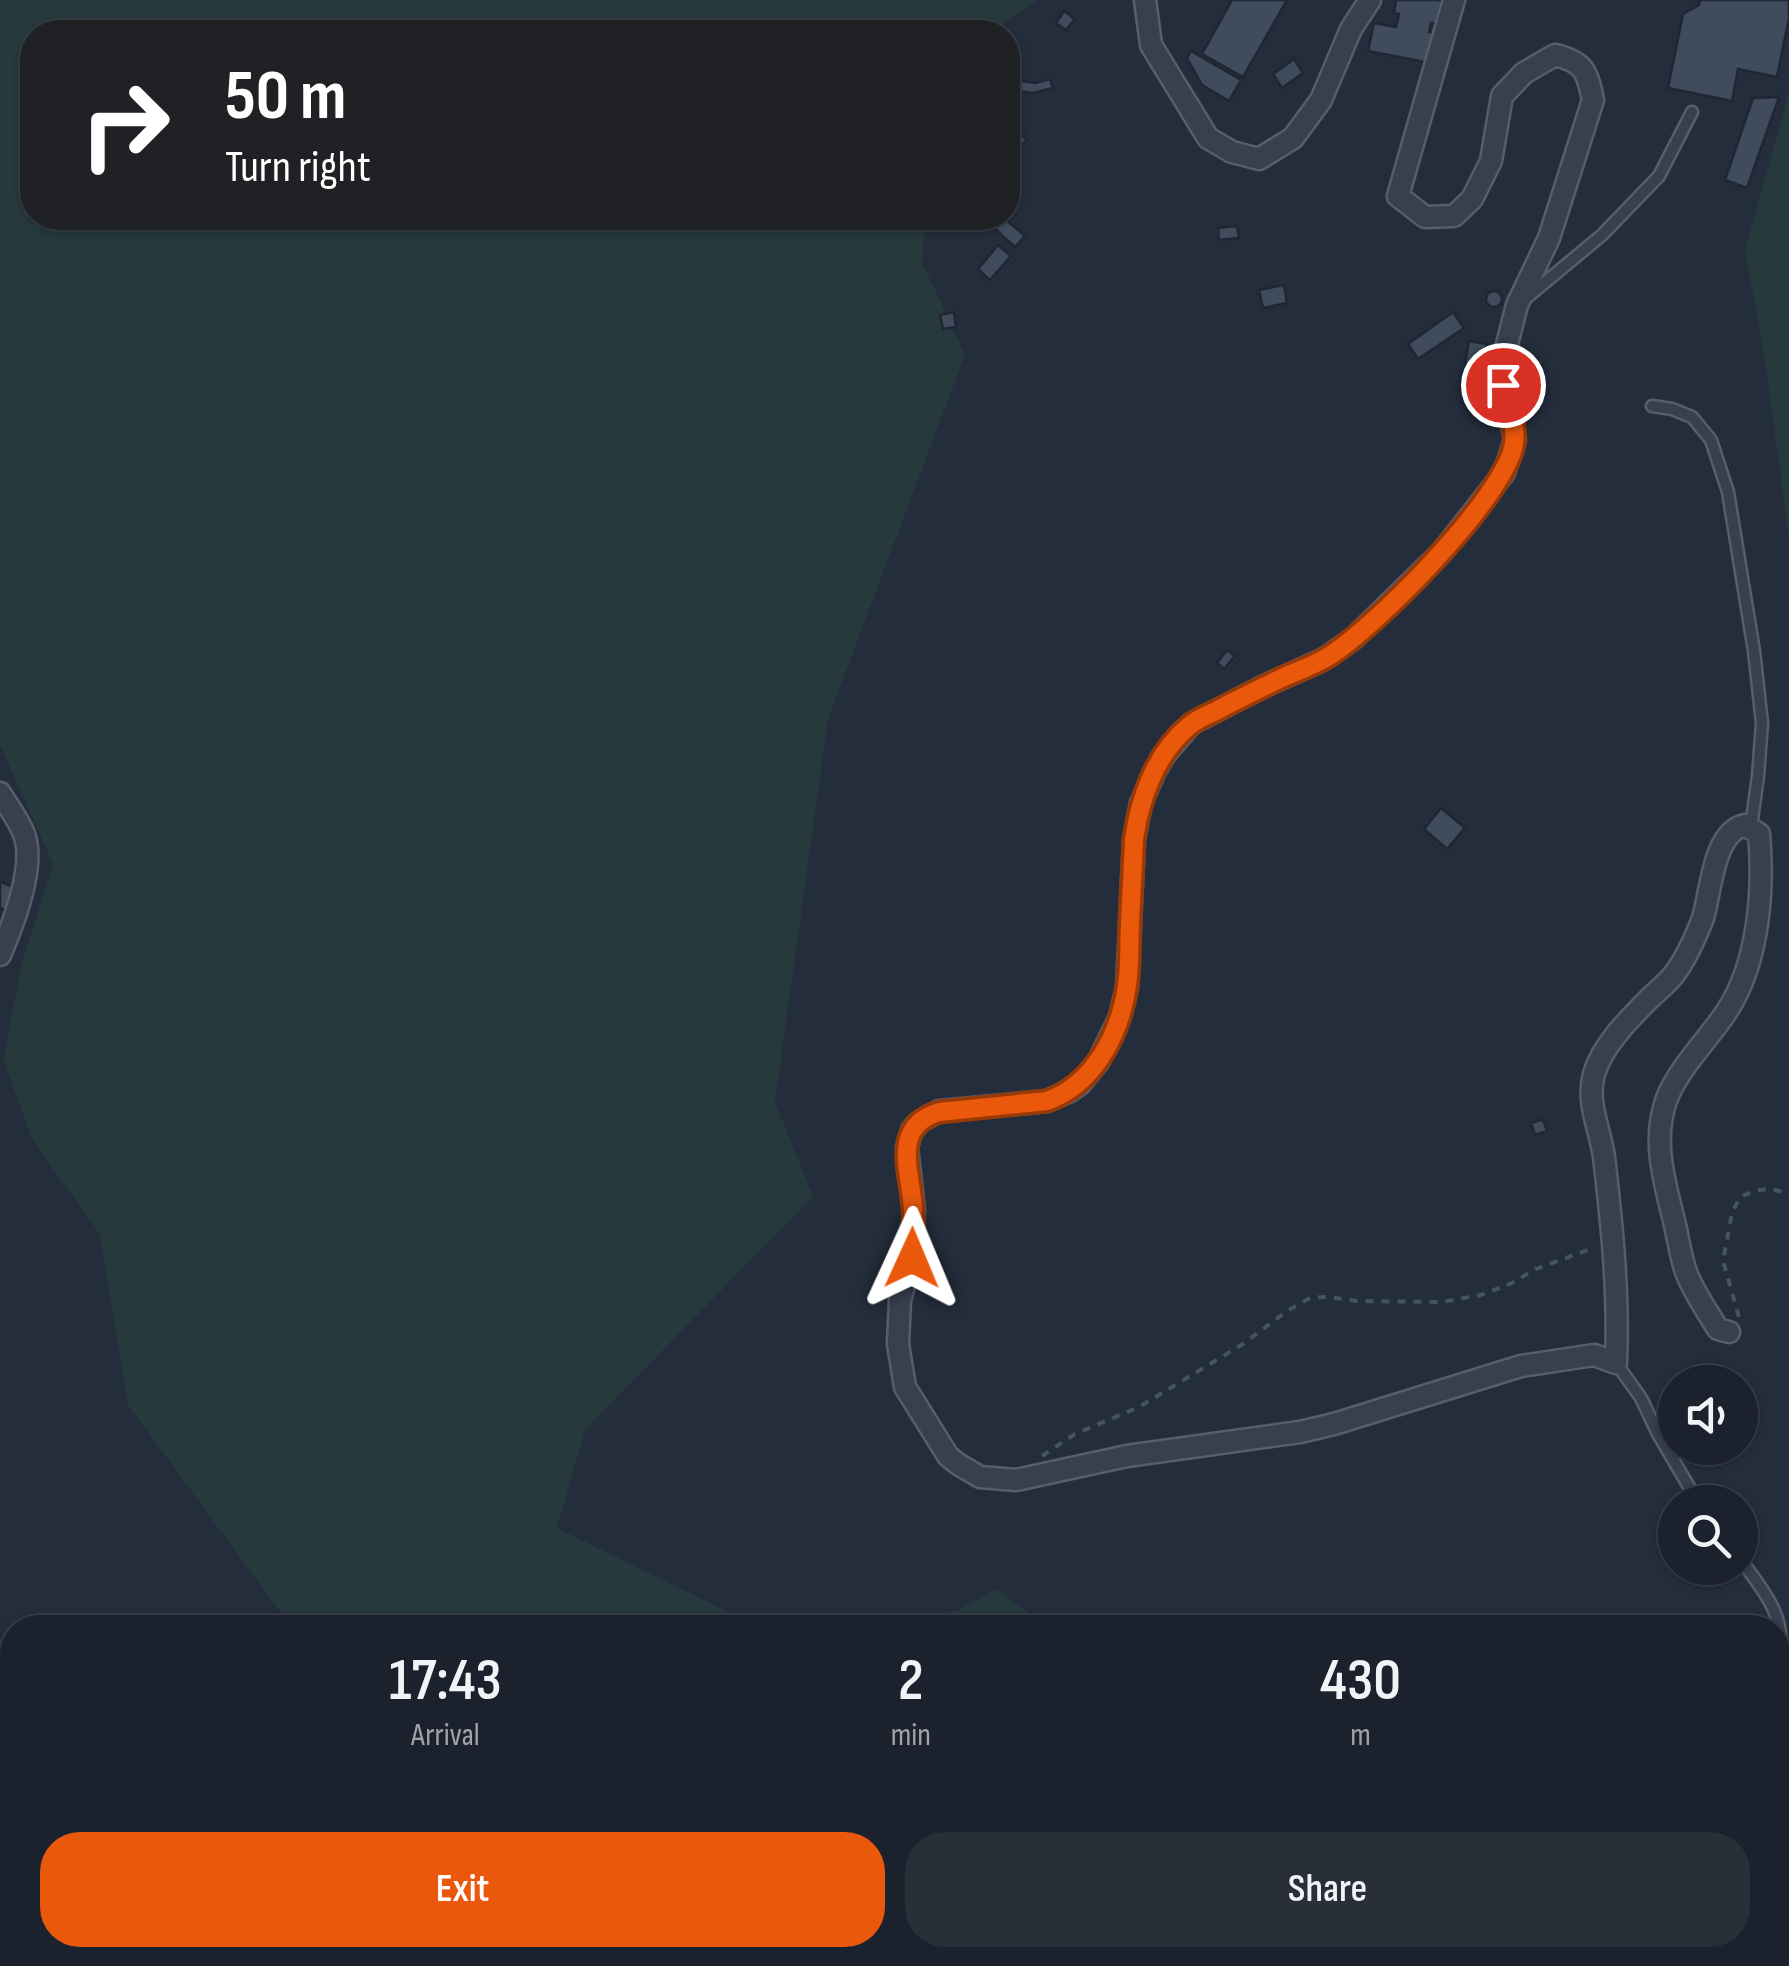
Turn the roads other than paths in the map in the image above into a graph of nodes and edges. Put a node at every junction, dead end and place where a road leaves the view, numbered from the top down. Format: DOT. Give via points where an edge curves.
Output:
graph roads {
  1 [pos="1145,0"];
  2 [pos="1370,0"];
  3 [pos="1454,0"];
  4 [pos="1692,112"];
  5 [pos="1517,306"];
  6 [pos="1652,406"];
  7 [pos="1,796"];
  8 [pos="1751,827"];
  9 [pos="0,955"];
  10 [pos="1729,1332"];
  11 [pos="1616,1363"];
  12 [pos="1688,1485"];
  13 [pos="1758,1584"];
  14 [pos="1782,1615"];
  1 -- 2 [label="street" via="1151,45 1208,138 1259,159 1293,138 1320,100"];
  3 -- 5 [label="street" via="1398,196 1426,217 1454,216 1472,199 1491,161 1502,96 1524,72 1554,55 1576,60 1593,100 1549,238"];
  4 -- 5 [label="lane" via="1659,176 1602,235"];
  5 -- 11 [label="street" via="1503,385 1515,440 1504,473 1478,508 1354,638 1191,724 1156,769 1134,839 1124,1003 1090,1074 1047,1101 931,1114 908,1138 914,1210 898,1322 900,1366 905,1387 948,1456 980,1477 1016,1480 1300,1432 1521,1366 1594,1355"];
  6 -- 8 [label="lane" via="1692,417 1711,440 1728,492 1762,723"];
  7 -- 9 [label="street" via="27,848 14,922"];
  8 -- 10 [label="street" via="1760,834 1761,890 1746,968 1730,1008 1675,1082 1659,1132 1686,1273 1718,1330"];
  8 -- 11 [label="street" via="1736,828 1721,848 1690,946 1674,974 1604,1053 1594,1075 1592,1106 1617,1282"];
  11 -- 12 [label="lane"];
  13 -- 14 [label="lane"];
}
